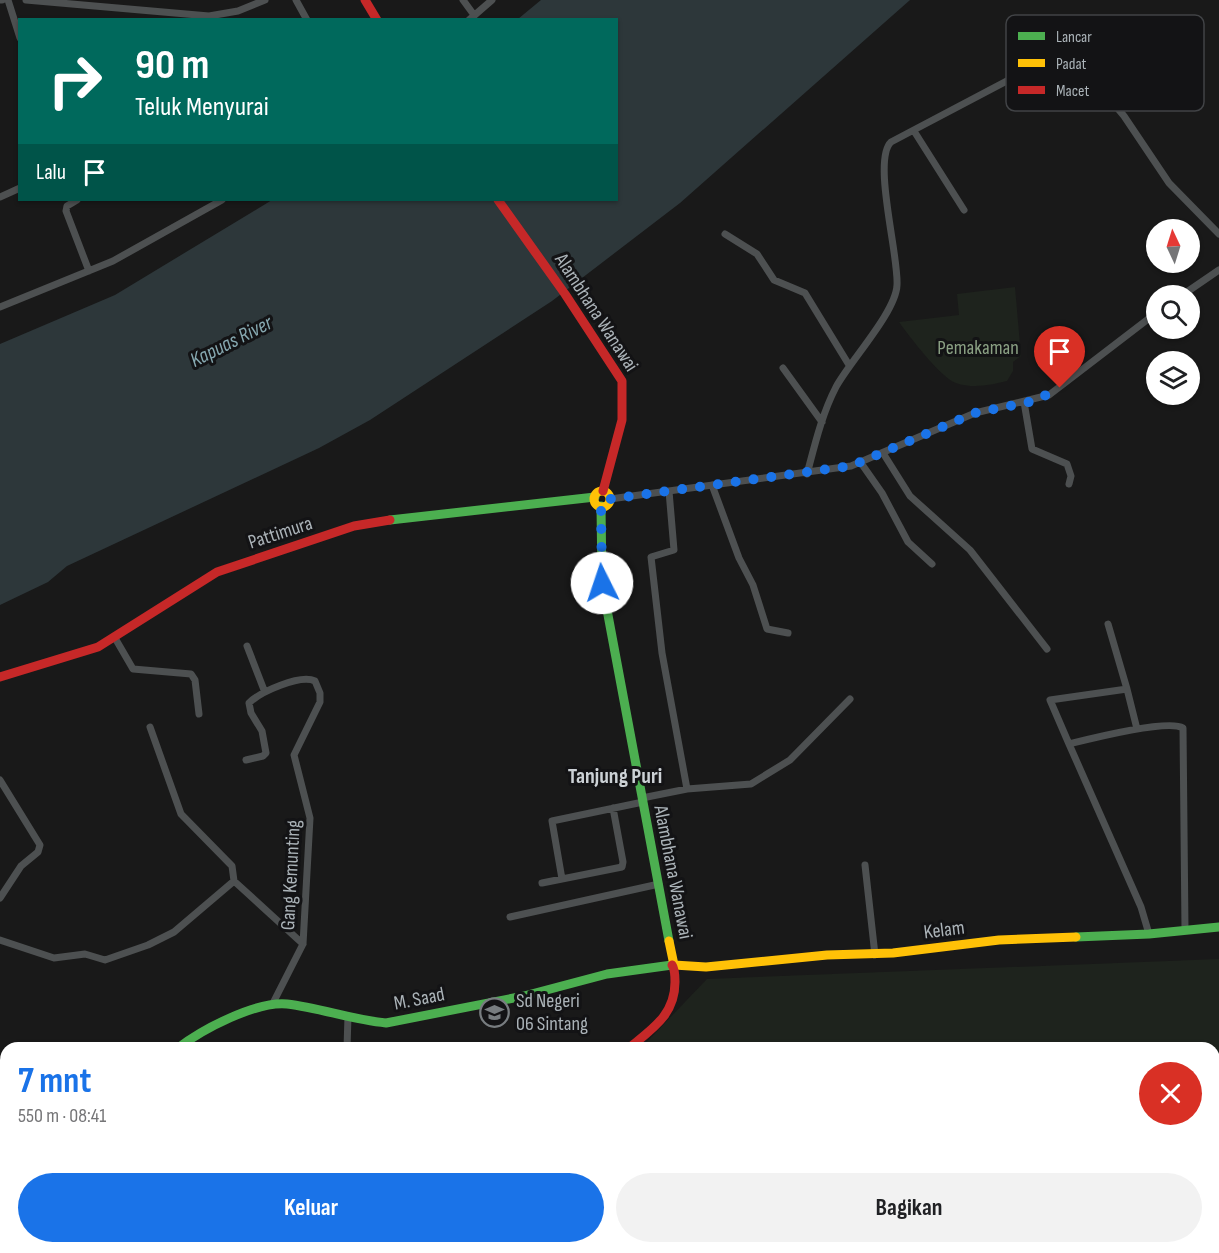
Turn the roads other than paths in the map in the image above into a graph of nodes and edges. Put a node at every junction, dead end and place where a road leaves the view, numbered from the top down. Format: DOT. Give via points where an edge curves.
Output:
graph roads {
  1 [pos="8,0"];
  2 [pos="26,0"];
  3 [pos="265,0"];
  4 [pos="296,0"];
  5 [pos="365,0"];
  6 [pos="463,0"];
  7 [pos="492,0"];
  8 [pos="80,1"];
  9 [pos="471,17"];
  10 [pos="306,18"];
  11 [pos="376,18"];
  12 [pos="18,32"];
  13 [pos="1006,81"];
  14 [pos="1120,111"];
  15 [pos="914,131"];
  16 [pos="18,189"];
  17 [pos="0,197"];
  18 [pos="75,201"];
  19 [pos="220,201"];
  20 [pos="499,201"];
  21 [pos="964,210"];
  22 [pos="725,234"];
  23 [pos="1219,234"];
  24 [pos="1219,270"];
  25 [pos="89,271"];
  26 [pos="1197,285"];
  27 [pos="0,307"];
  28 [pos="1146,321"];
  29 [pos="849,365"];
  30 [pos="783,368"];
  31 [pos="1024,402"];
  32 [pos="822,422"];
  33 [pos="883,453"];
  34 [pos="861,463"];
  35 [pos="807,474"];
  36 [pos="1068,484"];
  37 [pos="712,485"];
  38 [pos="669,491"];
  39 [pos="603,496"];
  40 [pos="932,564"];
  41 [pos="1108,624"];
  42 [pos="788,633"];
  43 [pos="115,638"];
  44 [pos="247,646"];
  45 [pos="1047,649"];
  46 [pos="0,677"];
  47 [pos="1127,689"];
  48 [pos="264,690"];
  49 [pos="850,699"];
  50 [pos="199,714"];
  51 [pos="150,727"];
  52 [pos="1137,729"];
  53 [pos="1069,744"];
  54 [pos="246,760"];
  55 [pos="0,780"];
  56 [pos="687,789"];
  57 [pos="642,800"];
  58 [pos="613,808"];
  59 [pos="866,865"];
  60 [pos="562,879"];
  61 [pos="234,881"];
  62 [pos="542,883"];
  63 [pos="659,884"];
  64 [pos="0,898"];
  65 [pos="510,917"];
  66 [pos="1219,927"];
  67 [pos="1185,929"];
  68 [pos="1149,934"];
  69 [pos="0,940"];
  70 [pos="303,945"];
  71 [pos="875,955"];
  72 [pos="674,965"];
  73 [pos="272,1005"];
  74 [pos="348,1017"];
  75 [pos="186,1042"];
  76 [pos="347,1042"];
  77 [pos="637,1042"];
  1 -- 12 [label="street"];
  2 -- 8 [label="street"];
  3 -- 8 [label="street" via="231,13 209,16"];
  4 -- 10 [label="street"];
  5 -- 11 [label="main road"];
  6 -- 9 [label="street"];
  7 -- 9 [label="street"];
  13 -- 15 [label="street"];
  14 -- 23 [label="street" via="1169,183"];
  15 -- 21 [label="street"];
  15 -- 29 [label="street" via="891,142 885,150 896,294"];
  16 -- 17 [label="street"];
  18 -- 25 [label="street" via="66,211"];
  19 -- 25 [label="street" via="153,241"];
  20 -- 39 [label="main road, Alambhana Wanawai" via="622,381 624,398"];
  22 -- 29 [label="street" via="751,249 774,280 804,292"];
  24 -- 26 [label="street"];
  25 -- 27 [label="street"];
  28 -- 31 [label="street" via="1060,388"];
  29 -- 32 [label="street"];
  30 -- 32 [label="street"];
  31 -- 33 [label="street" via="984,410"];
  31 -- 36 [label="street" via="1032,449 1067,464 1071,476"];
  32 -- 35 [label="street"];
  33 -- 34 [label="street"];
  33 -- 45 [label="street" via="910,496 970,550"];
  34 -- 35 [label="street"];
  34 -- 40 [label="street" via="908,542"];
  35 -- 37 [label="street"];
  37 -- 38 [label="street"];
  37 -- 42 [label="street" via="767,629"];
  38 -- 39 [label="street"];
  38 -- 56 [label="street" via="674,550 651,557 662,653"];
  39 -- 43 [label="main road, Pattimura" via="354,526 208,576"];
  39 -- 57 [label="main road, Alambhana Wanawai" via="596,504 601,507 602,583"];
  41 -- 47 [label="street"];
  43 -- 46 [label="main road, Pattimura" via="85,653"];
  43 -- 50 [label="street" via="133,669 191,674"];
  44 -- 48 [label="street"];
  47 -- 52 [label="street"];
  47 -- 53 [label="street" via="1050,700"];
  48 -- 54 [label="street" via="249,706 262,731 266,755"];
  48 -- 70 [label="street, Gang Kemunting" via="311,679 320,693 320,702 294,756 310,818"];
  49 -- 56 [label="street" via="790,760 759,780 744,786"];
  51 -- 61 [label="street" via="181,814 232,866"];
  52 -- 53 [label="street"];
  52 -- 67 [label="street" via="1180,726 1184,732"];
  53 -- 68 [label="street" via="1141,907"];
  55 -- 64 [label="street" via="40,845"];
  56 -- 57 [label="street"];
  57 -- 58 [label="street"];
  57 -- 63 [label="main road, Alambhana Wanawai"];
  58 -- 60 [label="street" via="623,865"];
  58 -- 60 [label="street" via="552,821"];
  59 -- 71 [label="street"];
  60 -- 62 [label="street"];
  61 -- 69 [label="street" via="174,932 113,958 99,960 85,954 54,958"];
  61 -- 70 [label="street"];
  63 -- 65 [label="street"];
  63 -- 72 [label="main road, Alambhana Wanawai"];
  66 -- 67 [label="main road, Kelam"];
  67 -- 68 [label="main road, Kelam"];
  68 -- 71 [label="main road, Kelam" via="999,940"];
  70 -- 73 [label="street, Gang Kemunting"];
  71 -- 72 [label="main road, Kelam" via="827,955 706,967"];
  72 -- 74 [label="main road, M. Saad" via="607,974 524,996 386,1023"];
  72 -- 77 [label="main road, Alambhana Wanawai" via="676,993 671,1011"];
  73 -- 74 [label="main road, M. Saad"];
  73 -- 75 [label="main road, M. Saad" via="257,1007"];
  74 -- 76 [label="street"];
}
